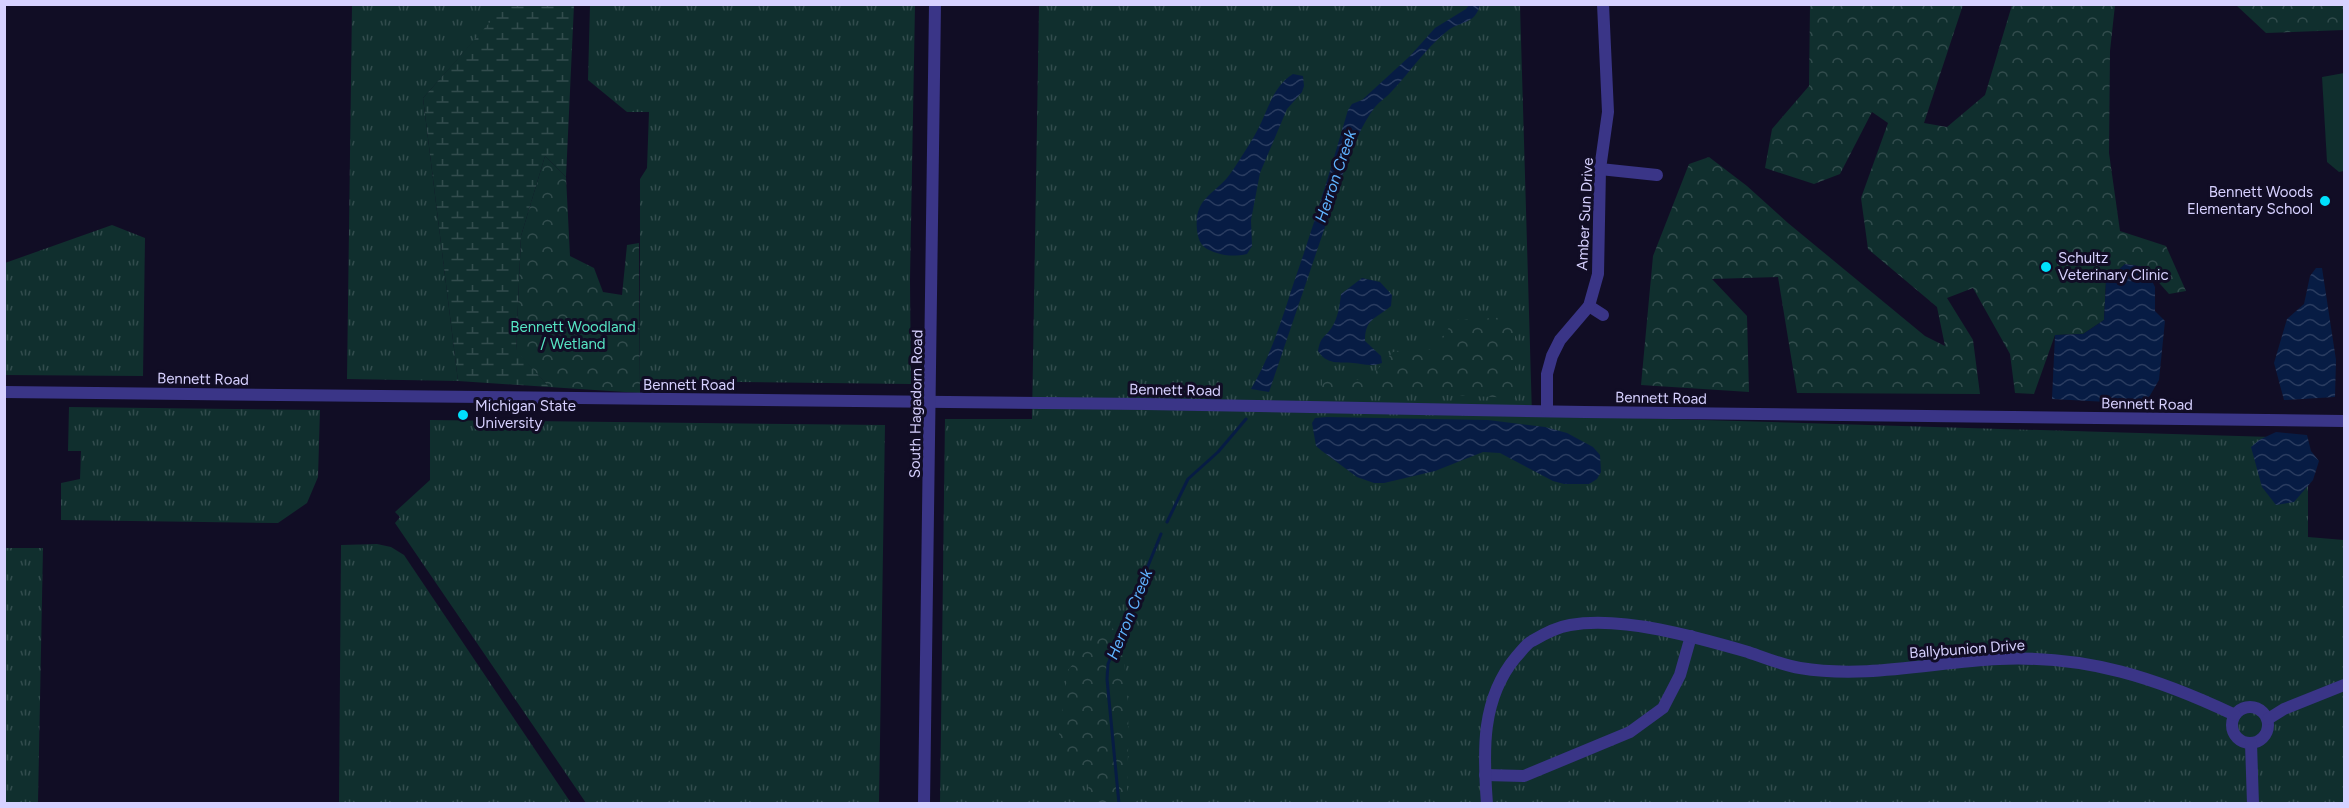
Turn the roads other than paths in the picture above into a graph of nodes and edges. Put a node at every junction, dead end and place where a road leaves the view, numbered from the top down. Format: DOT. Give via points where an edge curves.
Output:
graph roads {
  1 [pos="935,4"];
  2 [pos="1604,4"];
  3 [pos="1600,169"];
  4 [pos="1657,175"];
  5 [pos="1589,306"];
  6 [pos="1603,315"];
  7 [pos="4,392"];
  8 [pos="931,402"];
  9 [pos="1547,411"];
  10 [pos="2344,421"];
  11 [pos="1691,636"];
  12 [pos="2344,685"];
  13 [pos="2235,715"];
  14 [pos="2268,719"];
  15 [pos="2251,743"];
  16 [pos="1485,775"];
  17 [pos="924,804"];
  18 [pos="1487,804"];
  19 [pos="2253,804"];
  1 -- 8 [label="street, South Hagadorn Road"];
  2 -- 3 [label="street, Amber Sun Drive" via="1608,112"];
  3 -- 4 [label="street"];
  3 -- 5 [label="street, Amber Sun Drive" via="1598,274"];
  5 -- 6 [label="street"];
  5 -- 9 [label="street, Amber Sun Drive" via="1560,340 1552,356 1547,374"];
  7 -- 8 [label="street, Bennett Road"];
  8 -- 9 [label="street, Bennett Road"];
  8 -- 17 [label="street, South Hagadorn Road"];
  9 -- 10 [label="street, Bennett Road"];
  11 -- 13 [label="street, Ballybunion Drive" via="1800,668 1859,672 2000,659 2065,661 2136,675"];
  11 -- 16 [label="street" via="1680,675 1663,708 1630,732 1524,776"];
  11 -- 16 [label="street, Ballybunion Drive" via="1605,622 1568,625 1530,641 1504,672 1487,715"];
  12 -- 14 [label="street"];
  13 -- 14 [label="street" via="2246,707 2254,707"];
  13 -- 15 [label="street" via="2233,732 2240,741"];
  14 -- 15 [label="street" via="2265,736"];
  15 -- 19 [label="street"];
  16 -- 18 [label="street, Ballybunion Drive"];
}
